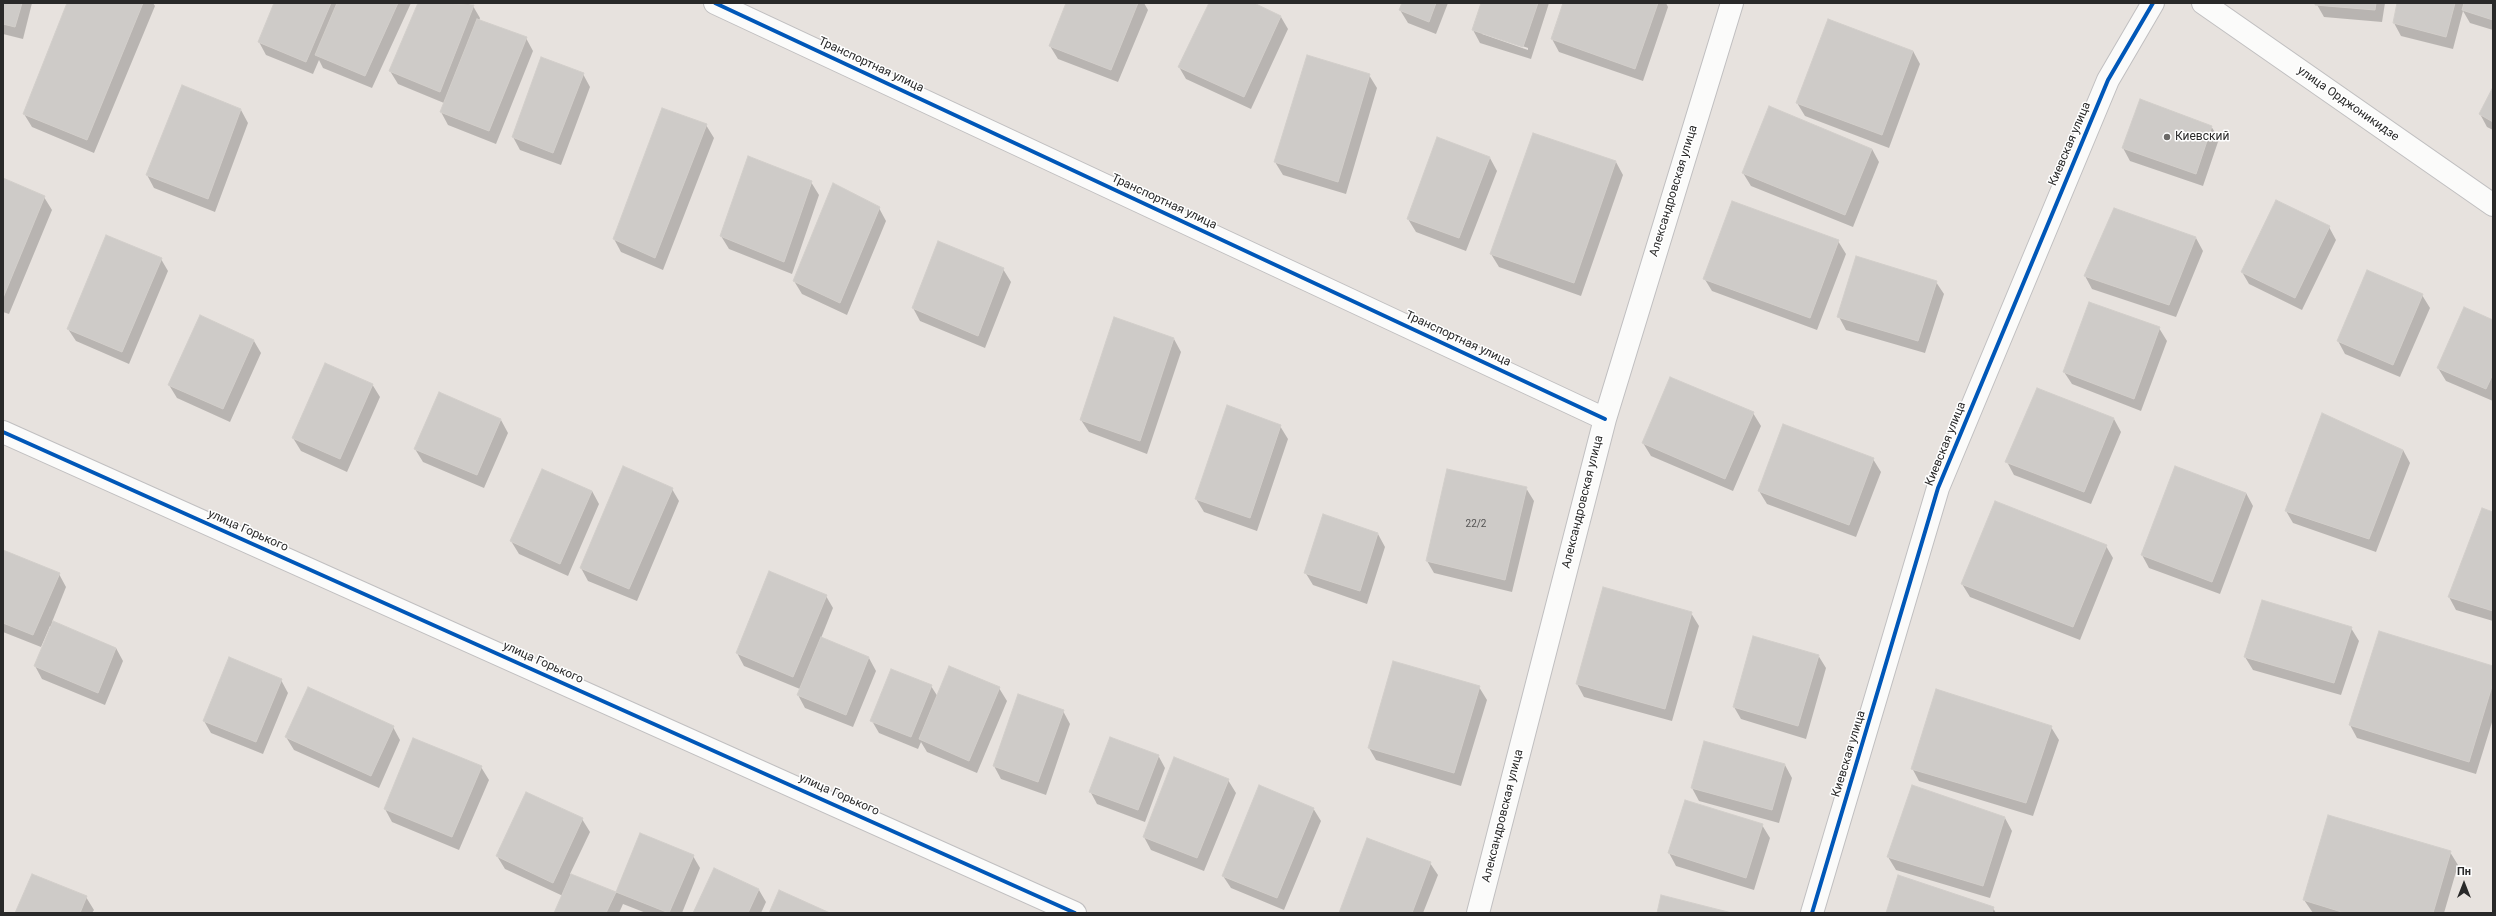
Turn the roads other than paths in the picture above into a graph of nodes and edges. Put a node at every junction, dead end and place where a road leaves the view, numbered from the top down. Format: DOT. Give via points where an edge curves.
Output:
graph roads {
  1 [pos="715,3"];
  2 [pos="1732,3"];
  3 [pos="2153,3"];
  4 [pos="2202,3"];
  5 [pos="2493,205"];
  6 [pos="1605,419"];
  7 [pos="3,432"];
  8 [pos="1075,913"];
  9 [pos="1478,913"];
  10 [pos="1812,913"];
  1 -- 6 [label="street, Транспортная улица"];
  2 -- 6 [label="street, Александровская улица"];
  3 -- 10 [label="street, Киевская улица" via="2108,80 1938,488"];
  4 -- 5 [label="street, улица Орджоникидзе"];
  6 -- 9 [label="street, Александровская улица"];
  7 -- 8 [label="street, улица Горького"];
}
